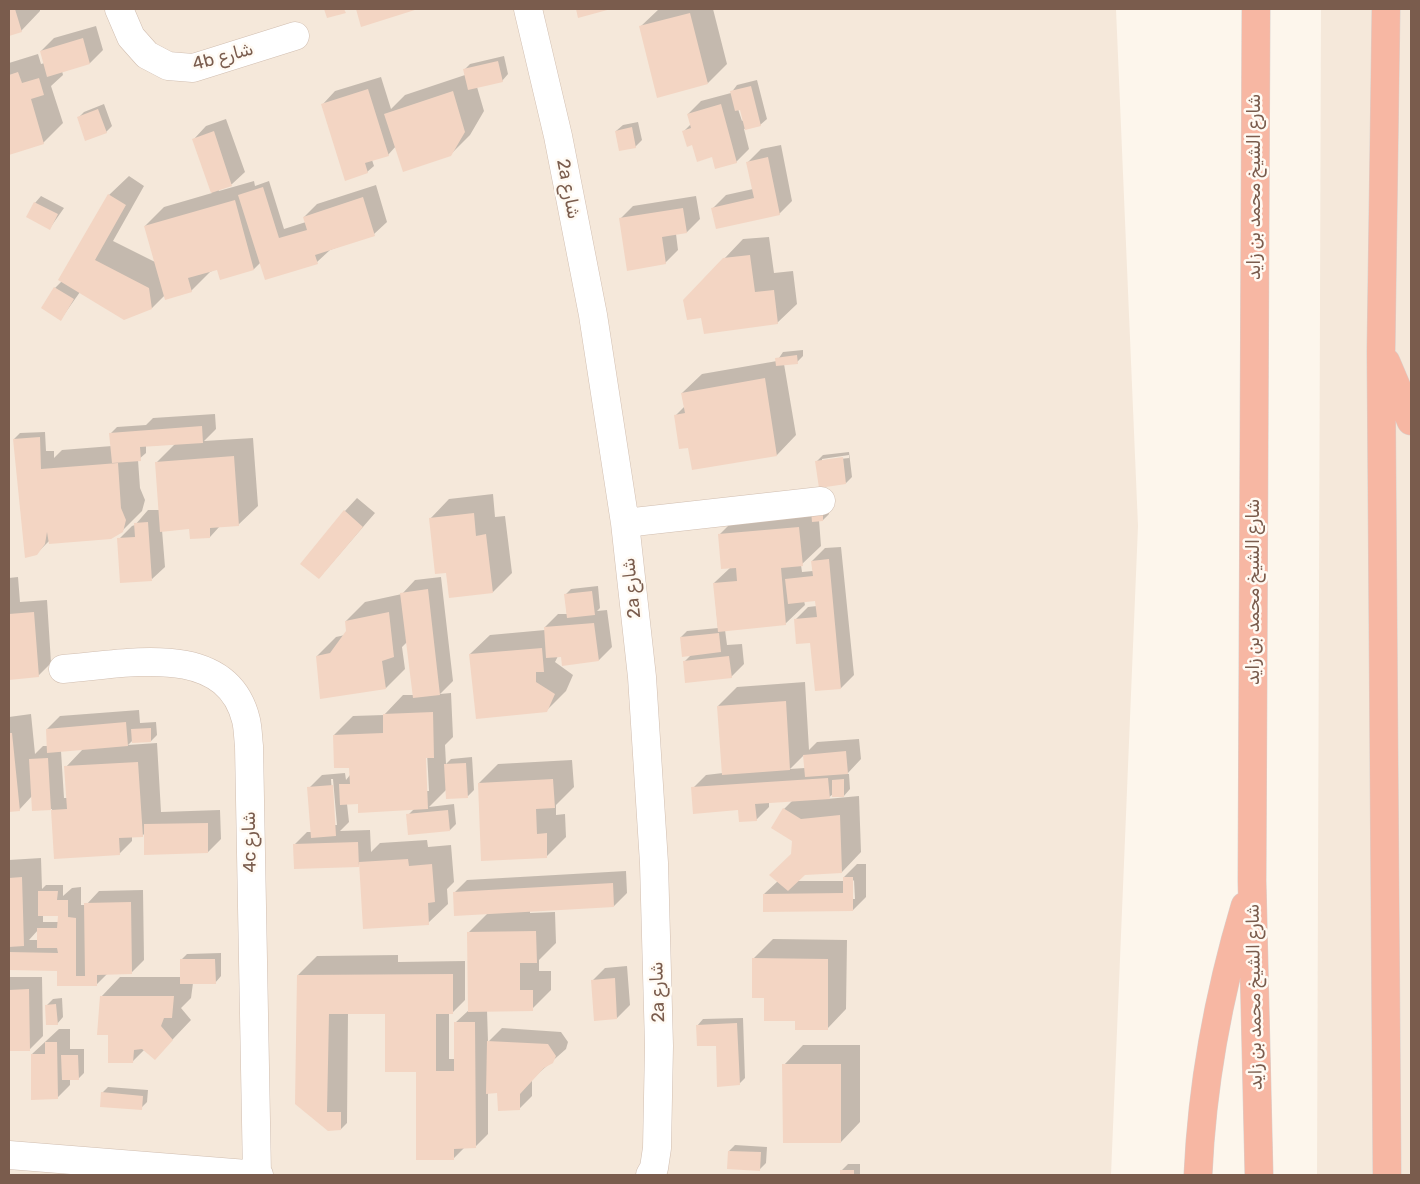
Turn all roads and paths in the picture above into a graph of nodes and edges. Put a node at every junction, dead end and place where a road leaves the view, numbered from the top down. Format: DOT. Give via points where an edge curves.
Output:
graph roads {
  1 [pos="119,9"];
  2 [pos="528,9"];
  3 [pos="1256,9"];
  4 [pos="1386,9"];
  5 [pos="295,36"];
  6 [pos="1381,351"];
  7 [pos="1411,421"];
  8 [pos="821,501"];
  9 [pos="625,523"];
  10 [pos="63,669"];
  11 [pos="1252,881"];
  12 [pos="9,1155"];
  13 [pos="61,1168"];
  14 [pos="258,1175"];
  15 [pos="650,1175"];
  16 [pos="1198,1175"];
  17 [pos="1259,1175"];
  18 [pos="1387,1175"];
  1 -- 5 [label="street, 4b شارع" via="136,43 147,55 168,66 193,68"];
  2 -- 9 [label="street, 2a شارع" via="558,136 591,306"];
  3 -- 11 [label="highway, شارع الشيخ محمد بن زايد"];
  4 -- 6 [label="highway"];
  6 -- 7 [label="highway"];
  6 -- 18 [label="highway"];
  8 -- 9 [label="street"];
  9 -- 15 [label="street, 2a شارع" via="642,677 654,872 659,1046 657,1148"];
  10 -- 14 [label="street, 4c شارع" via="164,661 191,664 216,675 235,695 246,719"];
  11 -- 16 [label="highway" via="1231,954 1212,1048"];
  11 -- 17 [label="highway, شارع الشيخ محمد بن زايد"];
  12 -- 13 [label="street"];
  13 -- 14 [label="street"];
}
